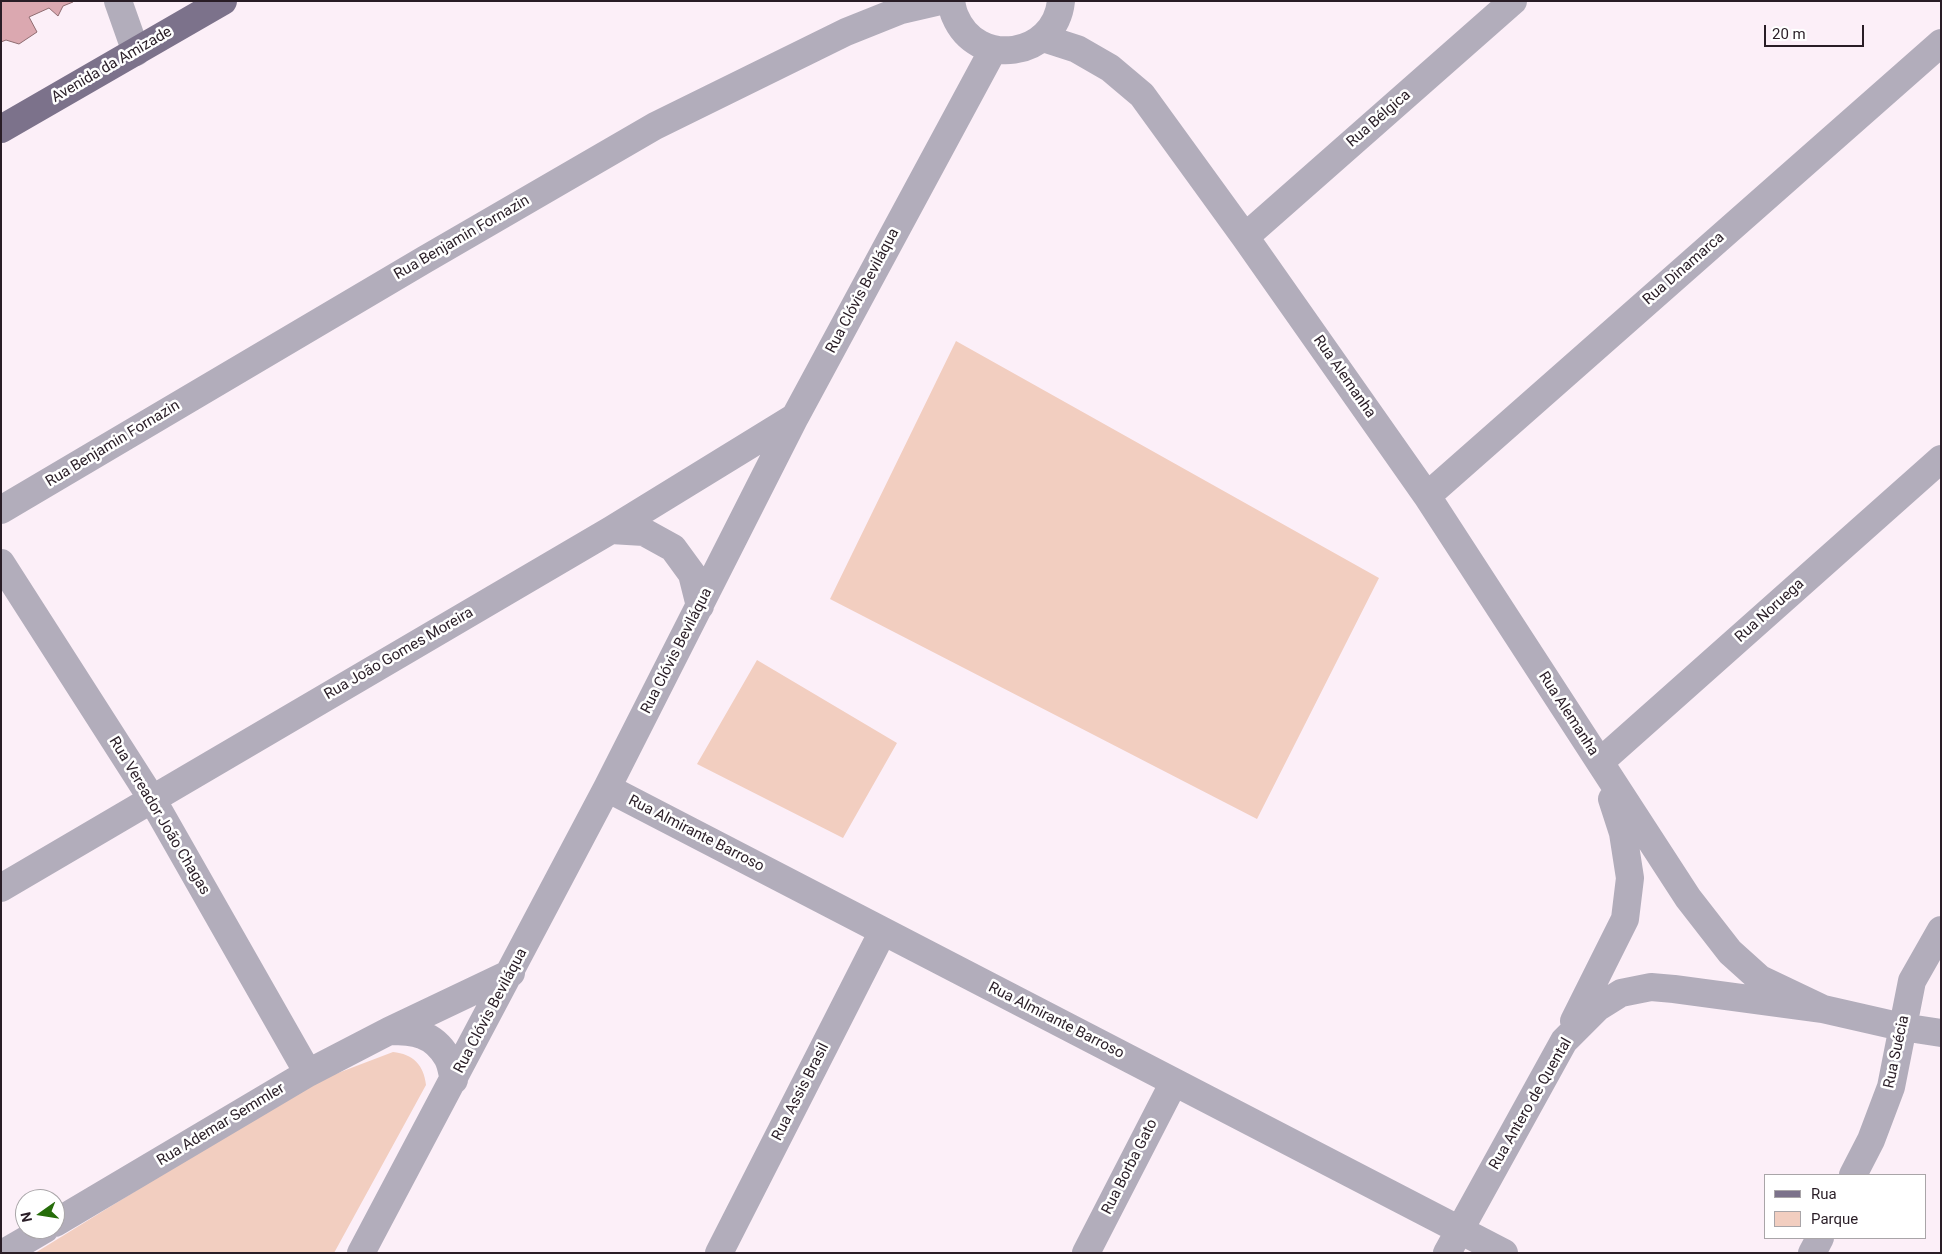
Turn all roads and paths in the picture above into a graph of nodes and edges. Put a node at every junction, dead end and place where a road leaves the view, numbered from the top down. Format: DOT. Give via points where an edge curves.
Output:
graph roads {
  1 [pos="118,1"];
  2 [pos="223,1"];
  3 [pos="940,1"];
  4 [pos="952,1"];
  5 [pos="1061,1"];
  6 [pos="1513,1"];
  7 [pos="1043,38"];
  8 [pos="1941,43"];
  9 [pos="994,50"];
  10 [pos="136,52"];
  11 [pos="1,129"];
  12 [pos="1245,237"];
  13 [pos="795,417"];
  14 [pos="1941,459"];
  15 [pos="1427,496"];
  16 [pos="1,510"];
  17 [pos="611,530"];
  18 [pos="1,563"];
  19 [pos="700,606"];
  20 [pos="1600,762"];
  21 [pos="607,788"];
  22 [pos="152,799"];
  23 [pos="1,888"];
  24 [pos="1941,930"];
  25 [pos="883,931"];
  26 [pos="511,973"];
  27 [pos="1823,1009"];
  28 [pos="1902,1027"];
  29 [pos="389,1031"];
  30 [pos="1941,1033"];
  31 [pos="1564,1041"];
  32 [pos="308,1073"];
  33 [pos="454,1080"];
  34 [pos="1174,1082"];
  35 [pos="1854,1174"];
  36 [pos="65,1217"];
  37 [pos="27,1239"];
  38 [pos="1819,1239"];
  39 [pos="1453,1241"];
  40 [pos="4,1253"];
  41 [pos="362,1253"];
  42 [pos="719,1253"];
  43 [pos="1086,1253"];
  44 [pos="1504,1253"];
  45 [pos="1812,1253"];
  1 -- 10 [label="street"];
  2 -- 10 [label="main road, Avenida da Amizade"];
  3 -- 16 [label="street, Rua Benjamin Fornazin" via="901,10 846,32 655,126"];
  4 -- 9 [label="street" via="954,16 964,31 977,43"];
  5 -- 7 [label="street" via="1054,25"];
  6 -- 12 [label="street, Rua Bélgica"];
  7 -- 9 [label="street" via="1028,47"];
  7 -- 12 [label="street, Rua Alemanha" via="1077,49 1110,68 1142,95"];
  8 -- 15 [label="street, Rua Dinamarca"];
  9 -- 13 [label="street, Rua Clóvis Beviláqua"];
  10 -- 11 [label="main road, Avenida da Amizade"];
  12 -- 15 [label="street, Rua Alemanha"];
  13 -- 17 [label="street, Rua João Gomes Moreira"];
  13 -- 19 [label="street, Rua Clóvis Beviláqua"];
  14 -- 20 [label="street, Rua Noruega"];
  15 -- 20 [label="street, Rua Alemanha"];
  17 -- 19 [label="street" via="644,532 673,548 692,574"];
  17 -- 22 [label="street, Rua João Gomes Moreira"];
  18 -- 22 [label="street, Rua Vereador João Chagas"];
  19 -- 21 [label="street, Rua Clóvis Beviláqua"];
  20 -- 27 [label="street, Rua Alemanha" via="1688,898 1730,952 1760,979"];
  20 -- 31 [label="street, Rua Alemanha" via="1623,833 1630,878 1625,918"];
  21 -- 25 [label="street, Rua Almirante Barroso"];
  21 -- 26 [label="street, Rua Clóvis Beviláqua"];
  22 -- 23 [label="street, Rua João Gomes Moreira"];
  22 -- 32 [label="street, Rua Vereador João Chagas"];
  24 -- 28 [label="street, Rua Suécia" via="1912,981"];
  25 -- 34 [label="street, Rua Almirante Barroso"];
  25 -- 42 [label="street, Rua Assis Brasil"];
  26 -- 29 [label="street, Rua Ademar Semmler"];
  26 -- 33 [label="street, Rua Clóvis Beviláqua"];
  27 -- 28 [label="street"];
  27 -- 31 [label="street, Rua Antero de Quental" via="1651,987 1621,993 1597,1008"];
  28 -- 30 [label="street"];
  28 -- 35 [label="street, Rua Suécia" via="1891,1086 1871,1140"];
  29 -- 32 [label="street, Rua Ademar Semmler"];
  29 -- 33 [label="street, Rua Ademar Semmler" via="412,1031 433,1040 448,1058"];
  31 -- 39 [label="street, Rua Antero de Quental"];
  32 -- 36 [label="street, Rua Ademar Semmler"];
  33 -- 41 [label="street, Rua Clóvis Beviláqua"];
  34 -- 39 [label="street, Rua Almirante Barroso"];
  34 -- 43 [label="street, Rua Borba Gato"];
  37 -- 40 [label="street"];
  38 -- 45 [label="street"];
  39 -- 44 [label="street, Rua Almirante Barroso"];
}
